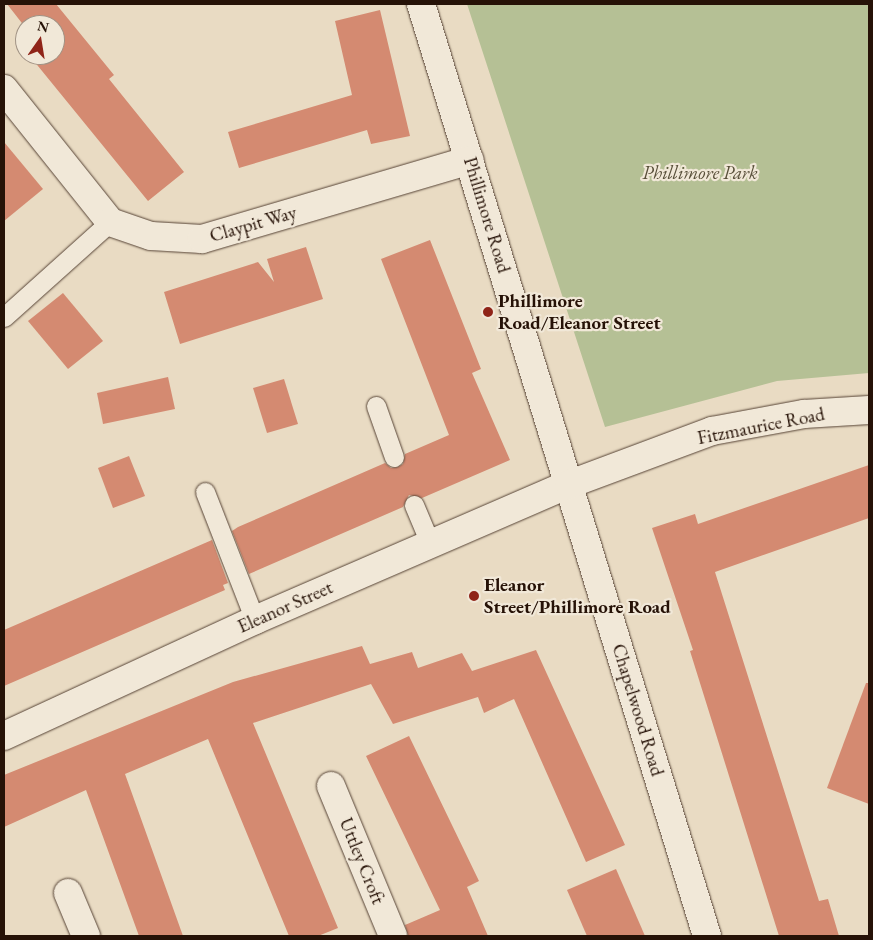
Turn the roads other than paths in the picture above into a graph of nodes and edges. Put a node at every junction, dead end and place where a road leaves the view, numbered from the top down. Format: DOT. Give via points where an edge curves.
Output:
graph roads {
  1 [pos="421,4"];
  2 [pos="4,89"];
  3 [pos="470,160"];
  4 [pos="110,222"];
  5 [pos="4,317"];
  6 [pos="376,406"];
  7 [pos="869,410"];
  8 [pos="394,457"];
  9 [pos="570,484"];
  10 [pos="205,492"];
  11 [pos="414,505"];
  12 [pos="430,543"];
  13 [pos="255,620"];
  14 [pos="4,736"];
  15 [pos="331,786"];
  16 [pos="68,893"];
  17 [pos="86,936"];
  18 [pos="393,936"];
  19 [pos="707,936"];
  1 -- 3 [label="street, Phillimore Road"];
  2 -- 4 [label="street"];
  3 -- 4 [label="street, Claypit Way" via="202,239 151,236"];
  3 -- 9 [label="street, Phillimore Road"];
  4 -- 5 [label="lane"];
  6 -- 8 [label="lane"];
  7 -- 9 [label="street, Fitzmaurice Road" via="804,414 712,432"];
  9 -- 12 [label="street, Eleanor Street"];
  9 -- 19 [label="street, Chapelwood Road"];
  10 -- 13 [label="lane"];
  11 -- 12 [label="lane"];
  12 -- 13 [label="street, Eleanor Street"];
  13 -- 14 [label="street, Eleanor Street"];
  15 -- 18 [label="street, Uttley Croft"];
  16 -- 17 [label="street"];
}
